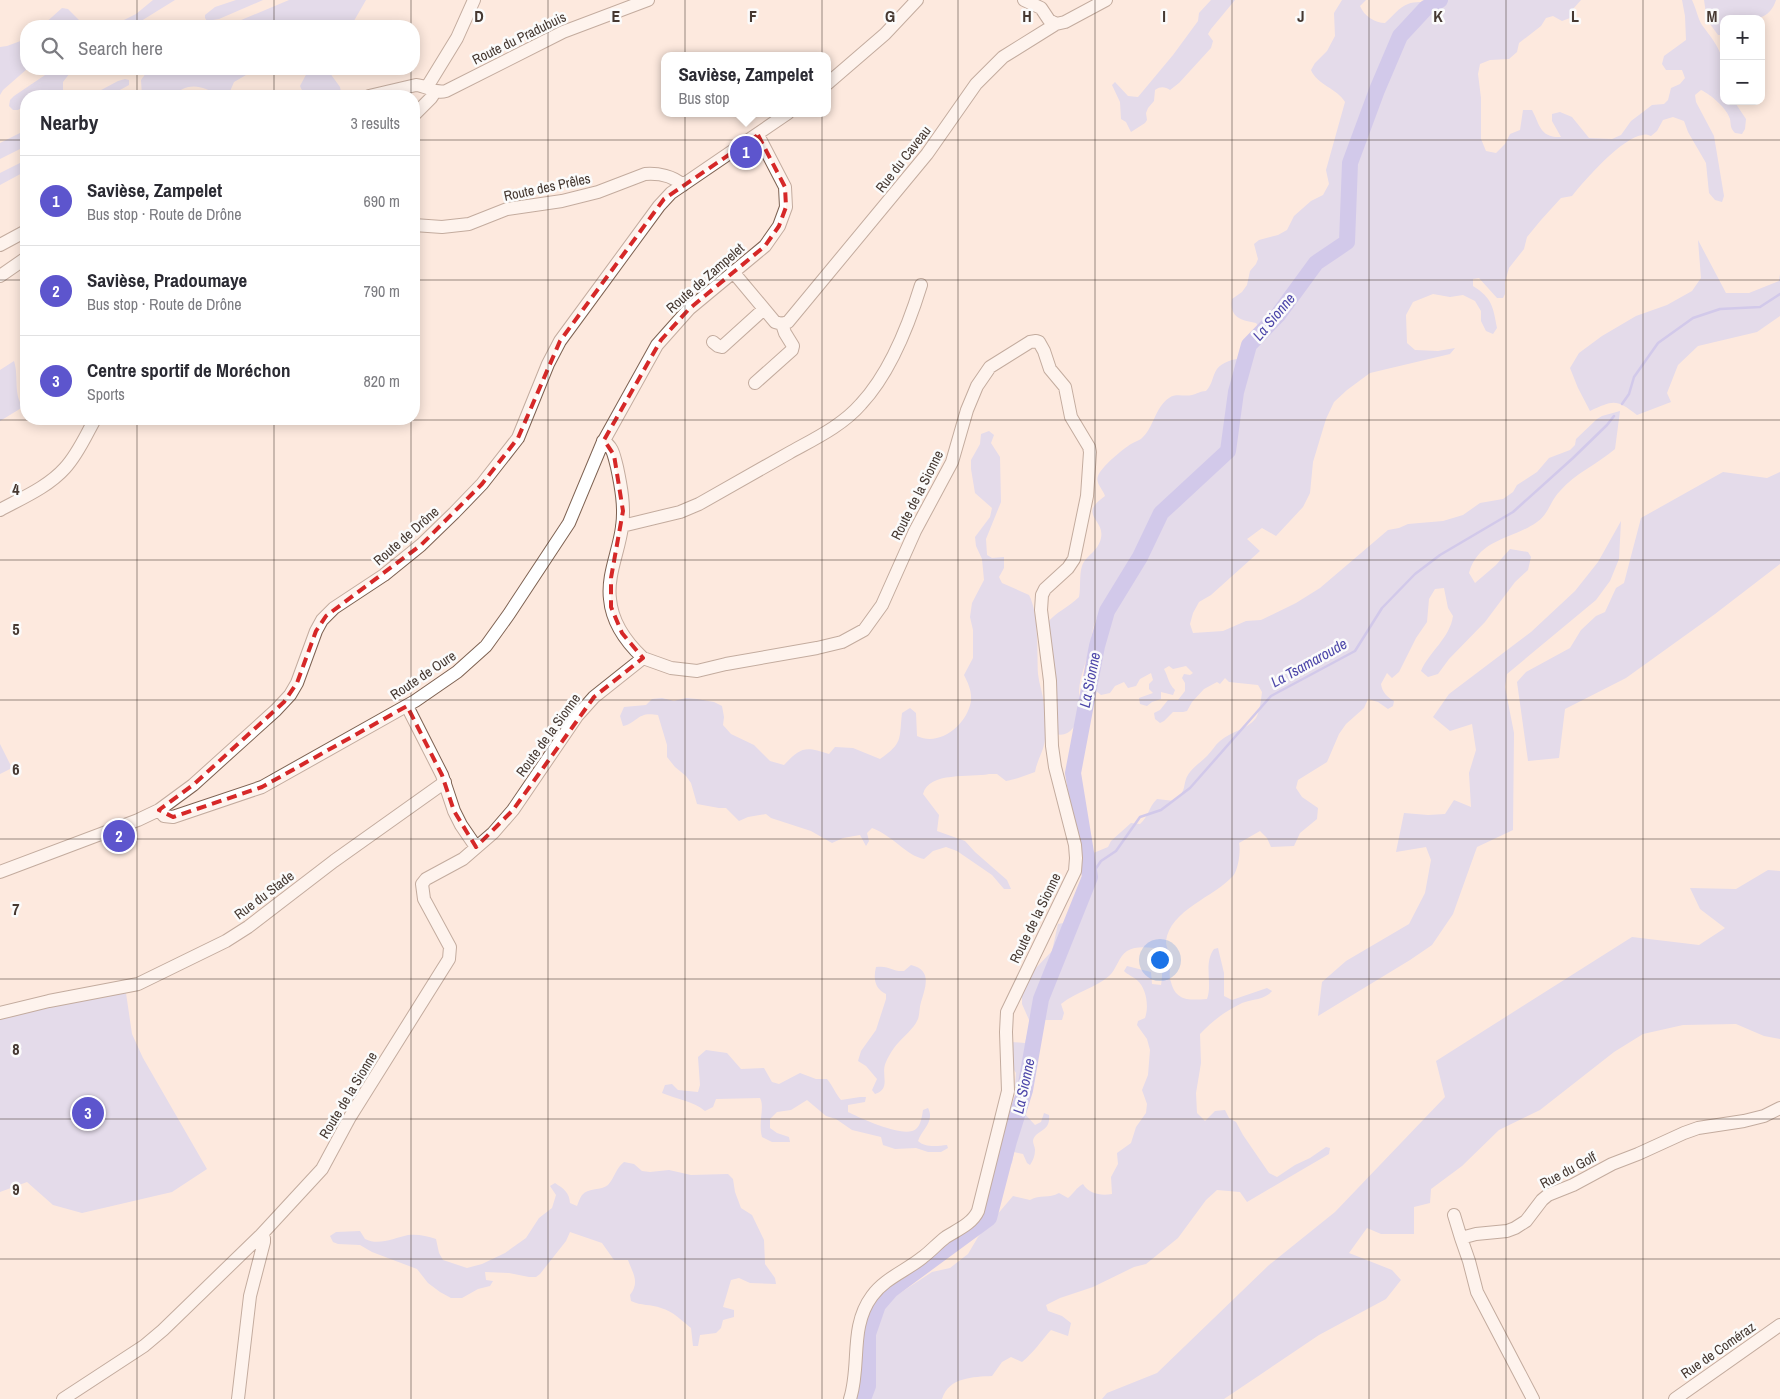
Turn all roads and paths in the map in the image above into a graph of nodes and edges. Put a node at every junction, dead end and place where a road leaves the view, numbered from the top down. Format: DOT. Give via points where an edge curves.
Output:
graph roads {
  1 [pos="474,0"];
  2 [pos="648,0"];
  3 [pos="917,0"];
  4 [pos="1024,0"];
  5 [pos="1108,1"];
  6 [pos="1056,24"];
  7 [pos="831,81"];
  8 [pos="393,90"];
  9 [pos="431,90"];
  10 [pos="420,109"];
  11 [pos="783,117"];
  12 [pos="758,135"];
  13 [pos="683,185"];
  14 [pos="420,225"];
  15 [pos="20,234"];
  16 [pos="0,245"];
  17 [pos="20,262"];
  18 [pos="734,273"];
  19 [pos="0,276"];
  20 [pos="921,285"];
  21 [pos="764,309"];
  22 [pos="782,324"];
  23 [pos="714,342"];
  24 [pos="755,383"];
  25 [pos="91,425"];
  26 [pos="603,440"];
  27 [pos="0,510"];
  28 [pos="622,526"];
  29 [pos="643,658"];
  30 [pos="407,706"];
  31 [pos="445,782"];
  32 [pos="159,810"];
  33 [pos="476,847"];
  34 [pos="0,872"];
  35 [pos="0,1014"];
  36 [pos="1780,1108"];
  37 [pos="1454,1214"];
  38 [pos="261,1235"];
  39 [pos="1461,1238"];
  40 [pos="1780,1326"];
  41 [pos="64,1399"];
  42 [pos="238,1399"];
  43 [pos="850,1399"];
  44 [pos="1533,1399"];
  45 [pos="1675,1399"];
  1 -- 9 [label="street"];
  2 -- 9 [label="street, Route du Pradubuis" via="562,32 449,90"];
  3 -- 7 [label="street" via="885,34"];
  4 -- 6 [label="street" via="1041,8"];
  5 -- 6 [label="street, Rue du Caveau"];
  6 -- 22 [label="street, Rue du Caveau" via="1003,57 976,84 928,154 786,324"];
  8 -- 9 [label="street, Route du Pradubuis" via="413,85"];
  9 -- 10 [label="street" via="431,98"];
  11 -- 12 [label="street, Route de Drône"];
  12 -- 13 [label="street, Route de Drône"];
  12 -- 18 [label="street, Route de Zampelet" via="785,187 786,207 769,241"];
  13 -- 14 [label="street, Route des Prêles" via="674,178 645,174 598,192 508,209 469,224 442,227"];
  13 -- 32 [label="street, Route de Drône" via="658,206 567,332 548,364 518,438 482,484 421,545 326,616 316,631 297,683 284,702 201,779"];
  15 -- 16 [label="street"];
  17 -- 19 [label="street"];
  18 -- 21 [label="street"];
  18 -- 26 [label="street, Route de Zampelet" via="689,309 661,340"];
  20 -- 28 [label="street" via="909,320 883,374 860,406 839,424 699,504"];
  21 -- 22 [label="street" via="775,322"];
  21 -- 23 [label="street" via="722,347"];
  22 -- 24 [label="street" via="792,350"];
  25 -- 27 [label="street" via="58,475"];
  26 -- 28 [label="street" via="611,446 619,479"];
  26 -- 30 [label="street, Route de Oure" via="569,523 486,646 445,681"];
  28 -- 29 [label="street" via="610,578 610,602 619,629"];
  29 -- 33 [label="street, Route de la Sionne" via="594,697 577,716 512,810"];
  29 -- 43 [label="street, Route de la Sionne" via="678,670 697,671 842,642 864,630 882,605 915,531 952,462 977,386 990,367 1030,342 1040,342 1050,369 1065,387 1071,417 1090,452 1087,496 1074,559 1046,589 1041,602 1050,681 1052,746 1075,845 1075,871 1007,1012 1008,1091 978,1212 923,1258 886,1281 872,1296 858,1326"];
  30 -- 31 [label="street"];
  30 -- 32 [label="street, Route de Oure" via="262,787 173,817 164,816"];
  31 -- 33 [label="street" via="454,811"];
  31 -- 35 [label="street, Rue du Stade" via="226,941 138,984"];
  32 -- 34 [label="street, Route de Drône" via="130,824"];
  33 -- 38 [label="street, Route de la Sionne" via="463,859 422,884 424,900 450,947 449,959 350,1117 322,1169"];
  36 -- 39 [label="street, Rue du Golf" via="1764,1116 1684,1133 1548,1195 1526,1221 1515,1228"];
  37 -- 39 [label="street"];
  38 -- 41 [label="street, Route de la Sionne" via="150,1341"];
  38 -- 42 [label="street" via="264,1242 250,1296"];
  39 -- 44 [label="street" via="1477,1292"];
  40 -- 45 [label="street, Rue de Coméraz"];
}
